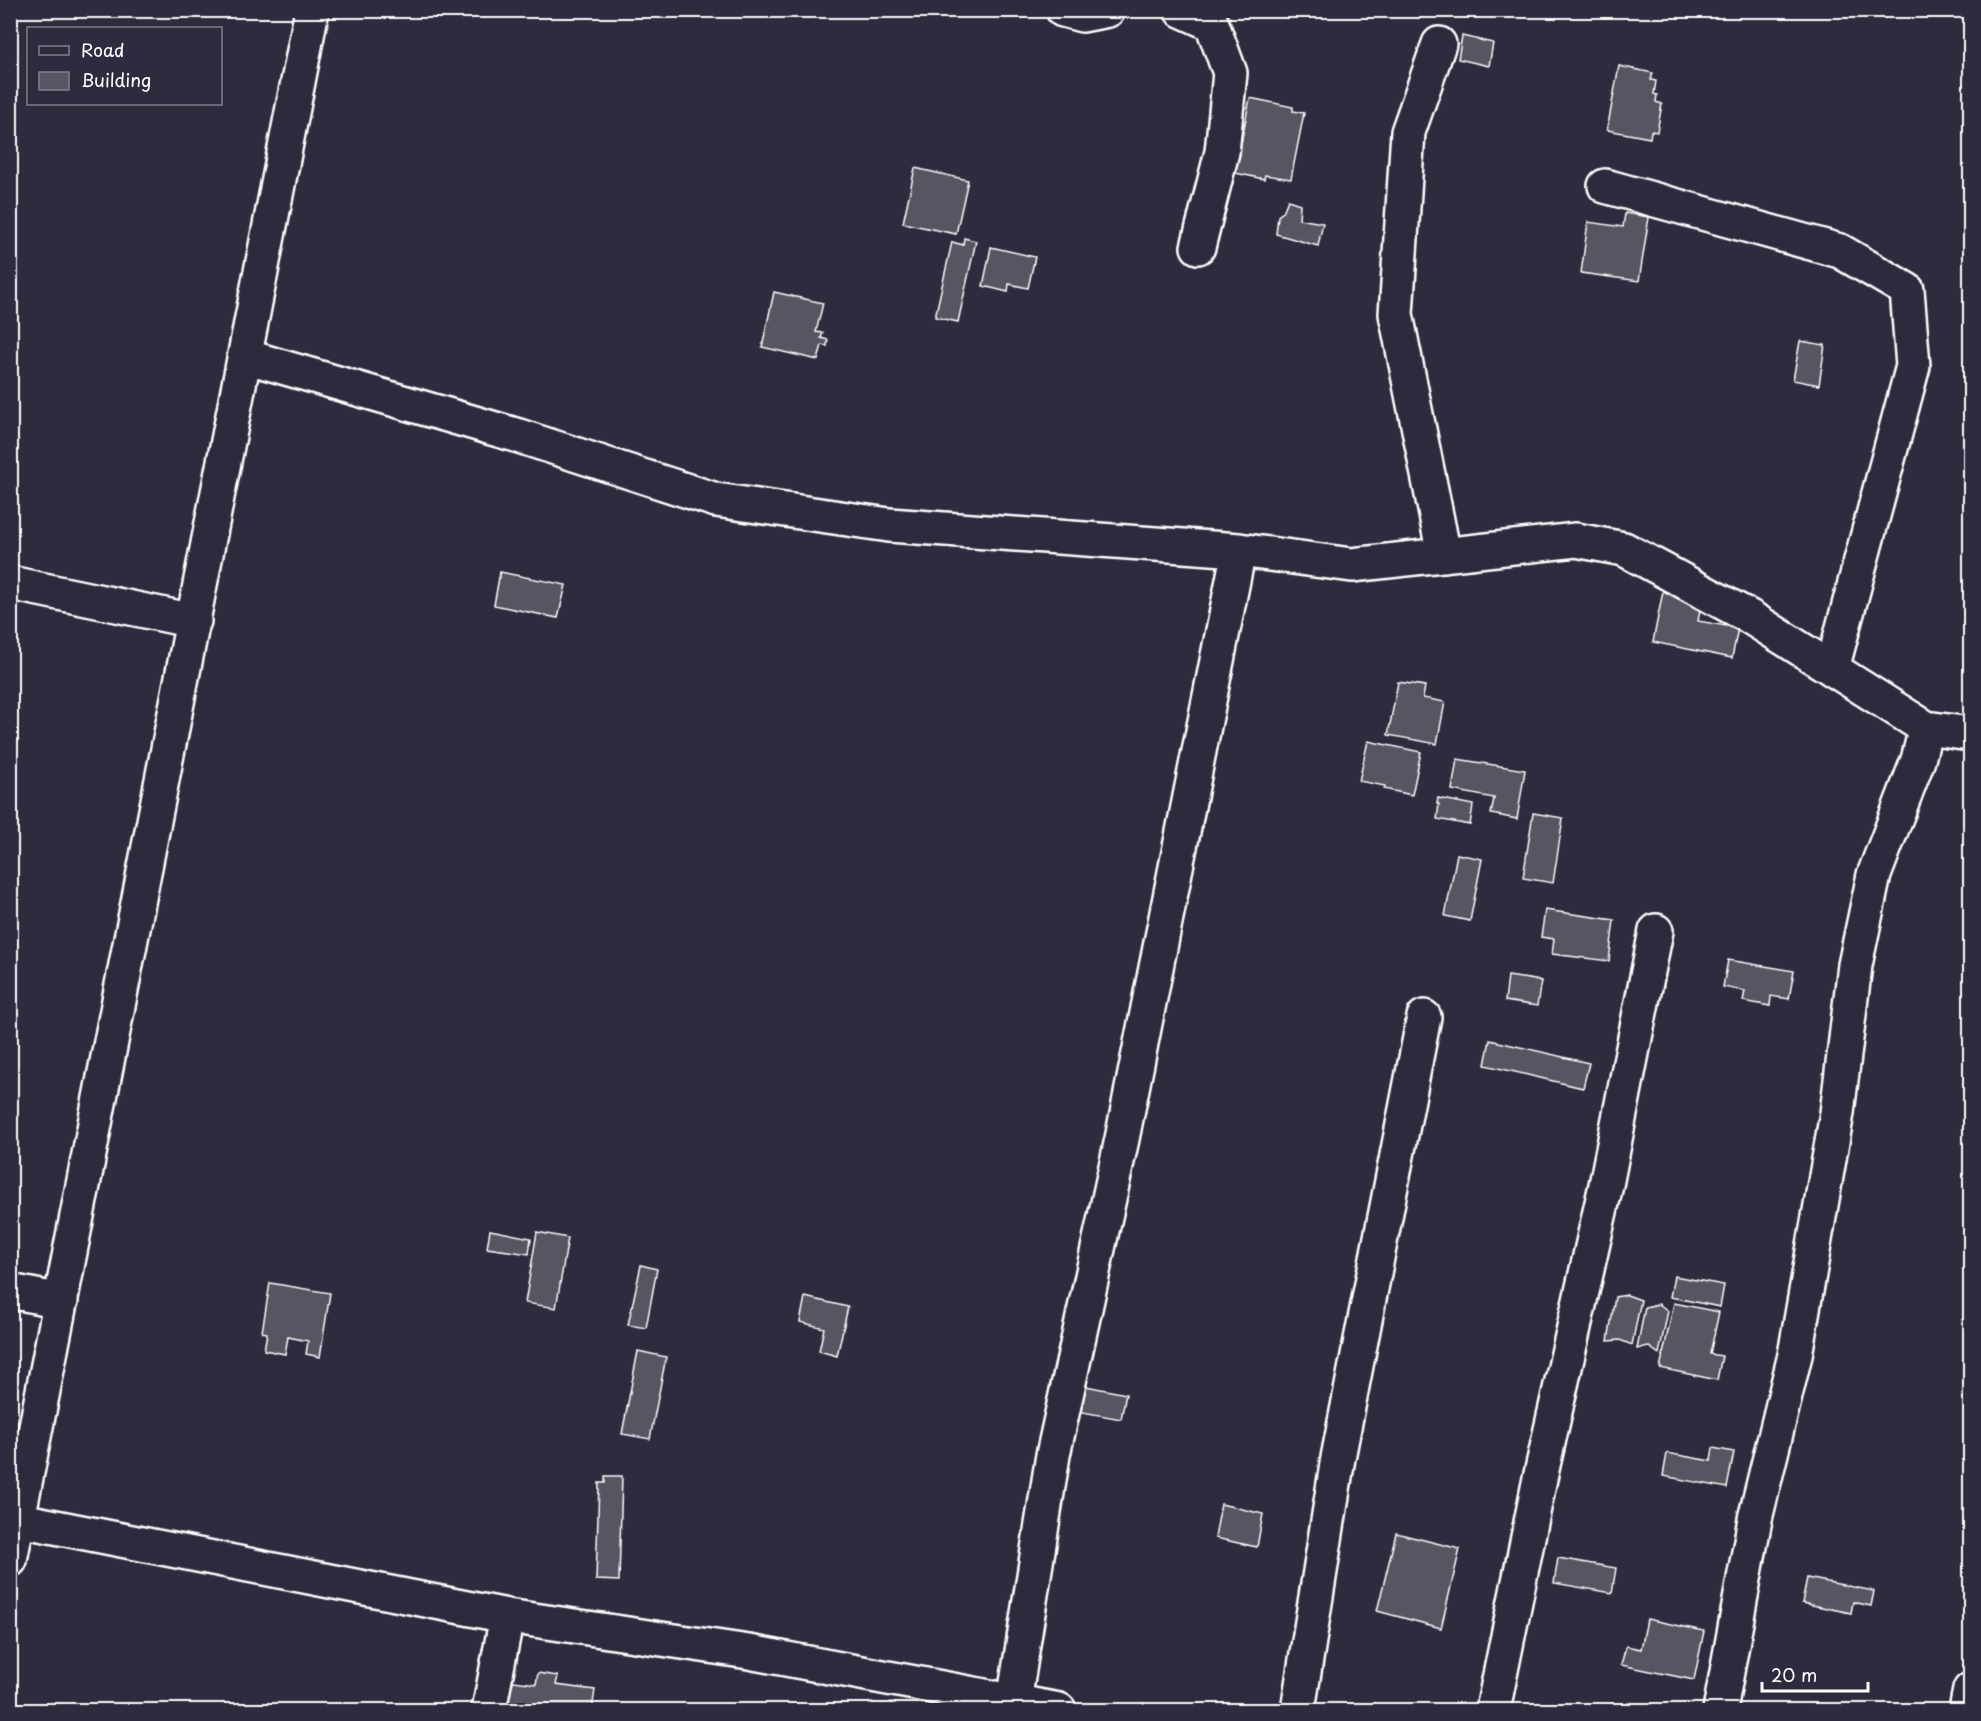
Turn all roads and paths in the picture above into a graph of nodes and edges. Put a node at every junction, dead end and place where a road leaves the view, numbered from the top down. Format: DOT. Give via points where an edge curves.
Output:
graph roads {
  1 [pos="312,10"];
  2 [pos="1063,10"];
  3 [pos="1108,10"];
  4 [pos="1181,10"];
  5 [pos="1439,44"];
  6 [pos="1605,186"];
  7 [pos="1198,248"];
  8 [pos="245,356"];
  9 [pos="1239,550"];
  10 [pos="1444,555"];
  11 [pos="10,583"];
  12 [pos="194,621"];
  13 [pos="1832,669"];
  14 [pos="1926,728"];
  15 [pos="1971,734"];
  16 [pos="1656,931"];
  17 [pos="1424,1017"];
  18 [pos="10,1291"];
  19 [pos="61,1301"];
  20 [pos="20,1520"];
  21 [pos="10,1560"];
  22 [pos="507,1616"];
  23 [pos="1971,1690"];
  24 [pos="1014,1702"];
  25 [pos="489,1710"];
  26 [pos="1059,1710"];
  27 [pos="1298,1710"];
  28 [pos="1494,1710"];
  29 [pos="1720,1710"];
  30 [pos="1966,1710"];
  1 -- 8 [label="street"];
  2 -- 3 [label="street" via="1082,15"];
  4 -- 7 [label="street" via="1212,24 1230,73 1222,152"];
  5 -- 10 [label="street" via="1408,132 1396,314"];
  6 -- 13 [label="street" via="1840,251 1907,290 1913,366"];
  8 -- 9 [label="street" via="519,436 716,500 889,525"];
  8 -- 12 [label="street"];
  9 -- 10 [label="street" via="1352,565"];
  9 -- 24 [label="street" via="1122,1139 1053,1455"];
  10 -- 13 [label="street" via="1576,540 1624,549 1750,617"];
  11 -- 12 [label="street"];
  12 -- 19 [label="street"];
  13 -- 14 [label="street"];
  14 -- 15 [label="street"];
  14 -- 29 [label="street" via="1918,760 1874,874 1855,964 1837,1113 1797,1343 1755,1519"];
  16 -- 28 [label="street"];
  17 -- 27 [label="street" via="1338,1458"];
  18 -- 19 [label="street"];
  19 -- 20 [label="street"];
  20 -- 21 [label="street"];
  20 -- 22 [label="street"];
  22 -- 24 [label="street" via="749,1652"];
  22 -- 25 [label="street"];
  23 -- 30 [label="street"];
  24 -- 26 [label="street"];
}
